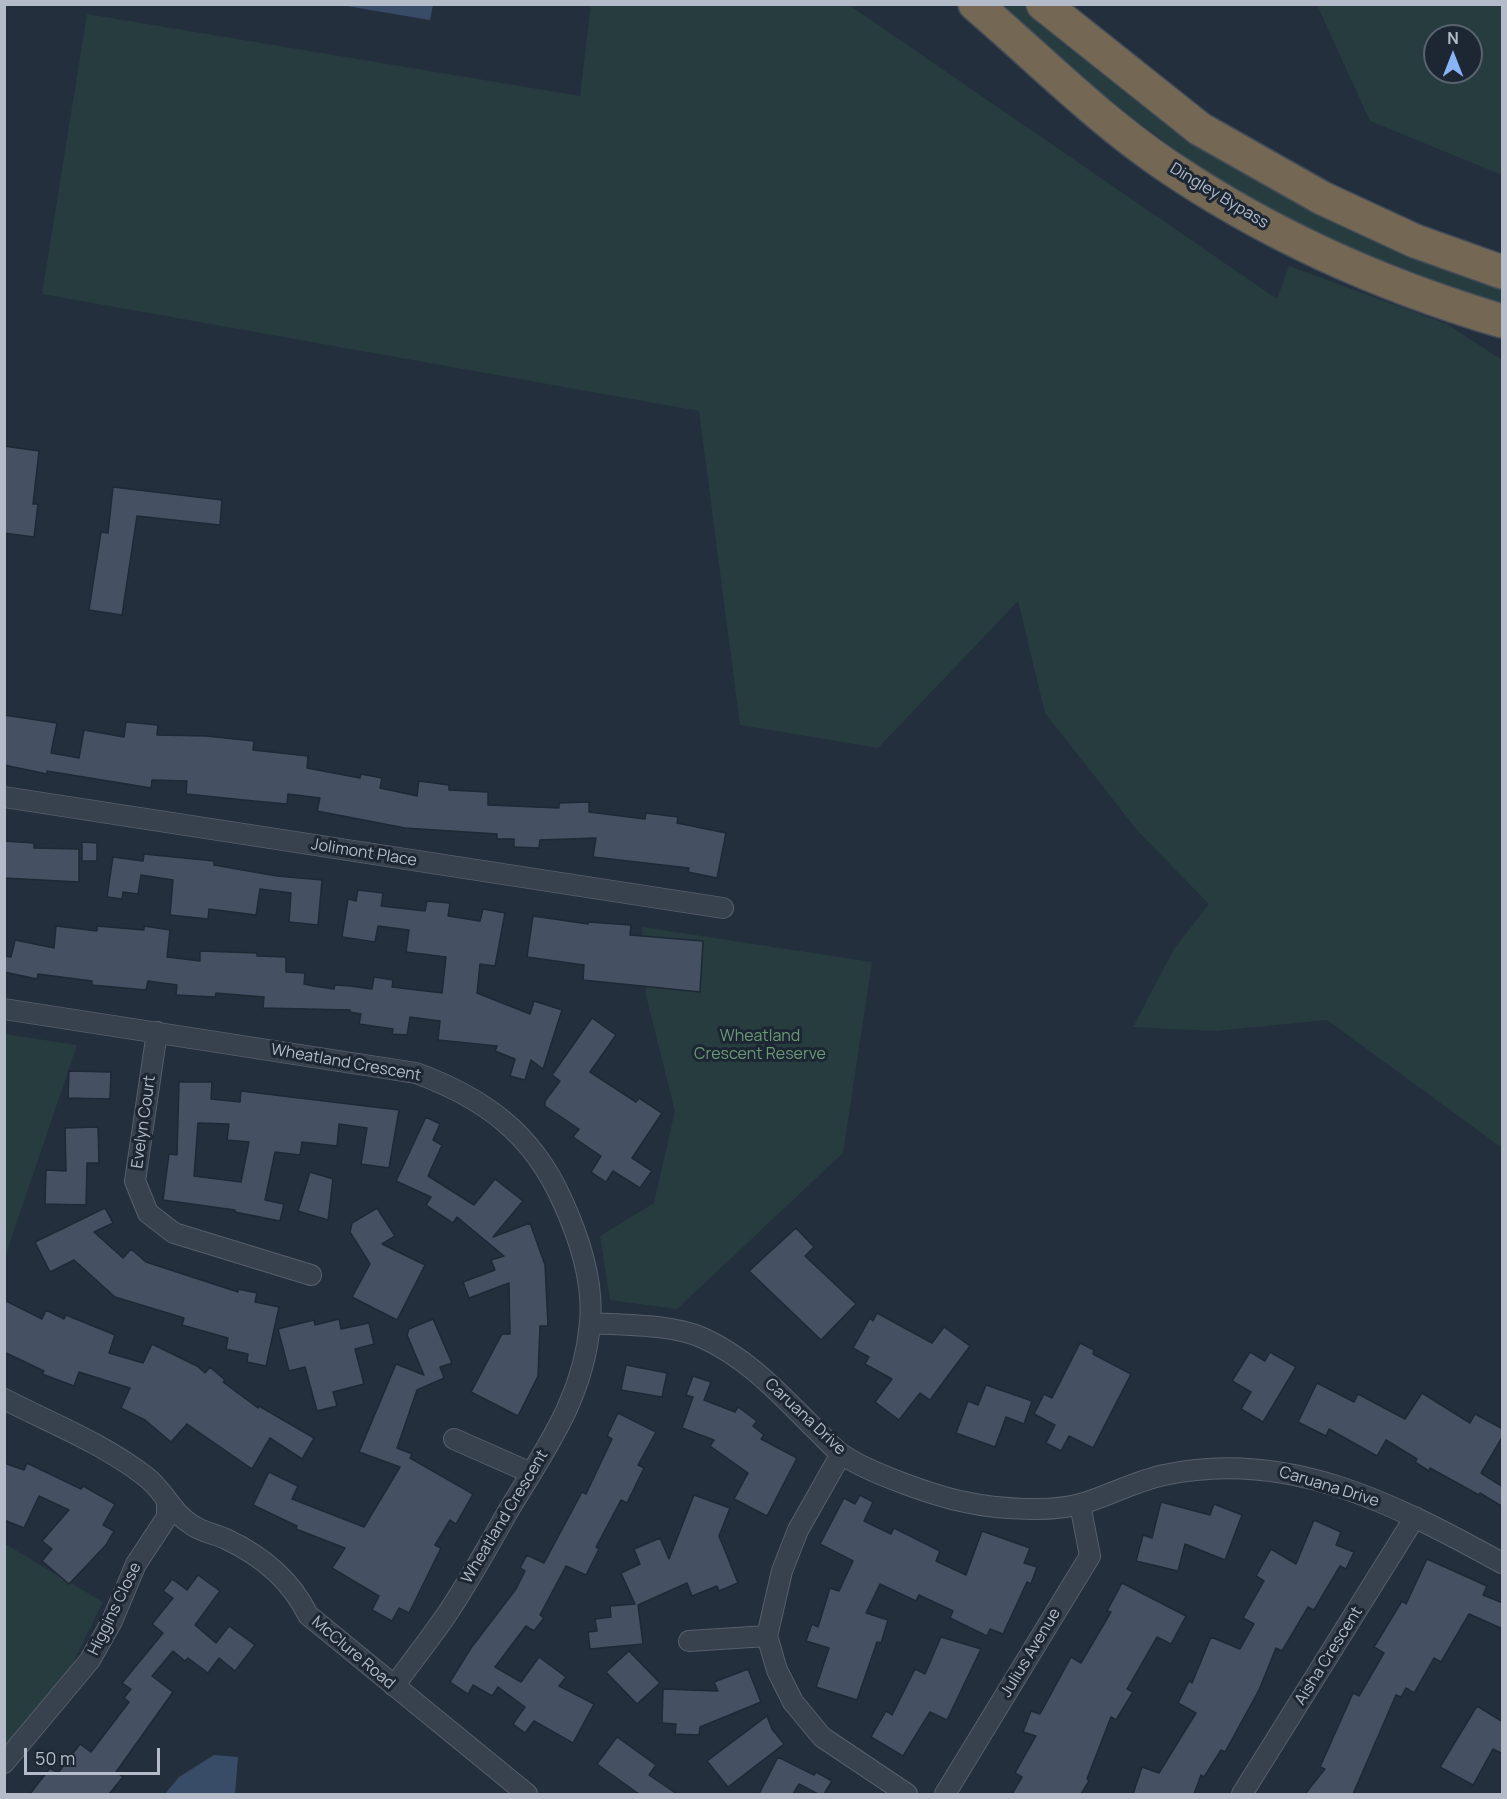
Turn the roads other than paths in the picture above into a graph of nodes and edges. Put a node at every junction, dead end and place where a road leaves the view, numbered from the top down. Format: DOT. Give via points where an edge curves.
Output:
graph roads {
  1 [pos="975,4"];
  2 [pos="1043,4"];
  3 [pos="1503,272"];
  4 [pos="1503,321"];
  5 [pos="4,797"];
  6 [pos="723,908"];
  7 [pos="4,1009"];
  8 [pos="157,1032"];
  9 [pos="311,1275"];
  10 [pos="590,1323"];
  11 [pos="4,1399"];
  12 [pos="454,1439"];
  13 [pos="841,1454"];
  14 [pos="531,1473"];
  15 [pos="167,1503"];
  16 [pos="1080,1504"];
  17 [pos="1415,1517"];
  18 [pos="1503,1563"];
  19 [pos="767,1636"];
  20 [pos="689,1641"];
  21 [pos="394,1686"];
  22 [pos="4,1763"];
  23 [pos="527,1794"];
  24 [pos="907,1794"];
  25 [pos="945,1794"];
  26 [pos="1242,1794"];
  1 -- 4 [label="highway, Dingley Bypass" via="1164,164 1231,207 1396,286"];
  2 -- 3 [label="highway" via="1200,129 1322,198 1415,241"];
  5 -- 6 [label="street, Jolimont Place"];
  7 -- 8 [label="street, Wheatland Crescent"];
  8 -- 9 [label="street, Evelyn Court" via="135,1181 148,1214 174,1233"];
  8 -- 10 [label="street, Wheatland Crescent" via="416,1073 490,1109 522,1138 557,1190 581,1251"];
  10 -- 13 [label="street, Caruana Drive" via="649,1326 701,1337 748,1363"];
  10 -- 14 [label="street, Wheatland Crescent" via="580,1374 561,1425"];
  11 -- 15 [label="street, McClure Road" via="118,1456 156,1485"];
  12 -- 14 [label="street"];
  13 -- 16 [label="street, Caruana Drive" via="900,1482 965,1502 1028,1509"];
  13 -- 19 [label="street" via="798,1530 782,1570"];
  14 -- 21 [label="street, Wheatland Crescent" via="446,1616"];
  15 -- 21 [label="street, McClure Road" via="192,1526 241,1546 275,1572 294,1590 308,1615"];
  15 -- 22 [label="street, Higgins Close" via="167,1517 136,1564 90,1660"];
  16 -- 17 [label="street, Caruana Drive" via="1161,1475 1209,1467 1269,1468 1315,1479"];
  16 -- 25 [label="street, Julius Avenue" via="1090,1556"];
  17 -- 18 [label="street, Caruana Drive"];
  17 -- 26 [label="street, Aisha Crescent"];
  19 -- 20 [label="street"];
  19 -- 24 [label="street" via="777,1670 793,1702 822,1737"];
  21 -- 23 [label="street, McClure Road"];
}
